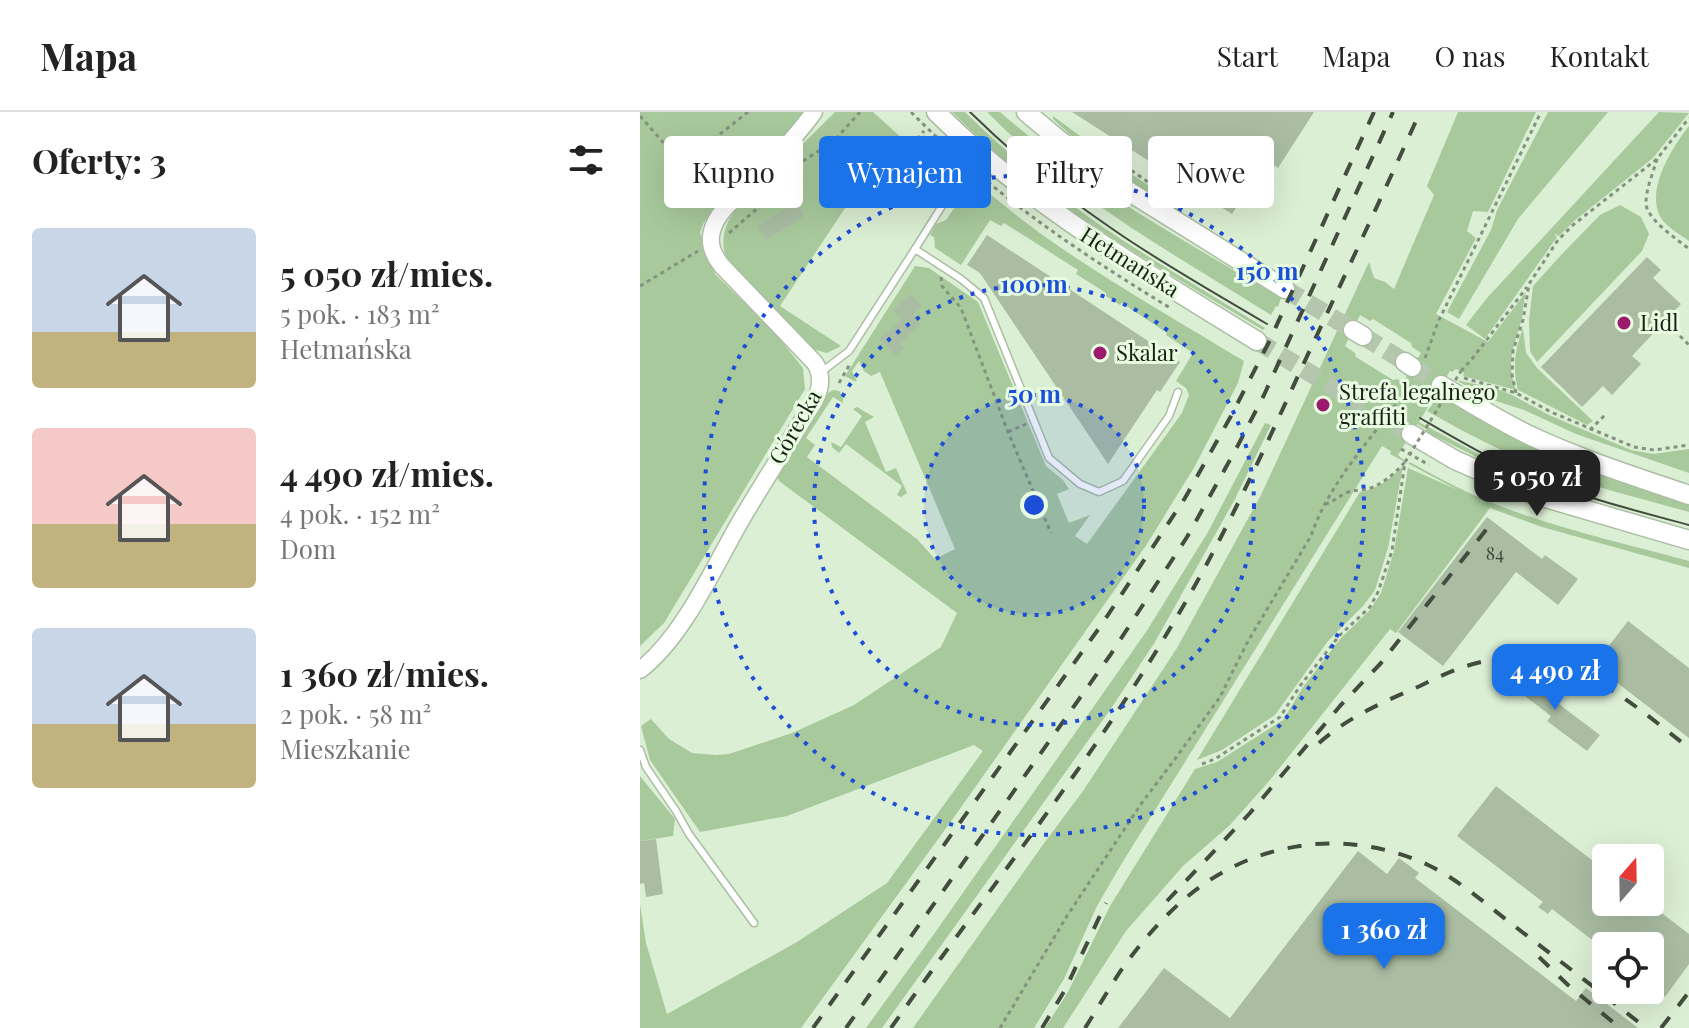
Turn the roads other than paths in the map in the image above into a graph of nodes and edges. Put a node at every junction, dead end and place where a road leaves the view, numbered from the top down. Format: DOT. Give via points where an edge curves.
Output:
graph roads {
  1 [pos="822,112"];
  2 [pos="936,112"];
  3 [pos="1026,112"];
  4 [pos="809,119"];
  5 [pos="941,208"];
  6 [pos="915,249"];
  7 [pos="1285,289"];
  8 [pos="1257,341"];
  9 [pos="820,373"];
  10 [pos="1441,385"];
  11 [pos="1178,392"];
  12 [pos="1411,434"];
  13 [pos="1689,495"];
  14 [pos="1689,540"];
  15 [pos="640,670"];
  16 [pos="640,750"];
  17 [pos="754,923"];
  1 -- 4 [label="street"];
  2 -- 8 [label="main road, Hetmańska" via="975,150 1069,223"];
  3 -- 7 [label="main road" via="1117,184"];
  4 -- 9 [label="street, Górecka" via="720,215 711,243 722,266"];
  5 -- 6 [label="lane"];
  6 -- 9 [label="lane" via="849,351"];
  6 -- 11 [label="lane" via="984,298 1049,458 1080,484 1099,492 1123,481 1169,416"];
  9 -- 15 [label="street, Górecka" via="815,400 692,606 668,642"];
  10 -- 13 [label="main road" via="1544,442"];
  12 -- 14 [label="main road" via="1532,494"];
  16 -- 17 [label="lane" via="689,834"];
}
